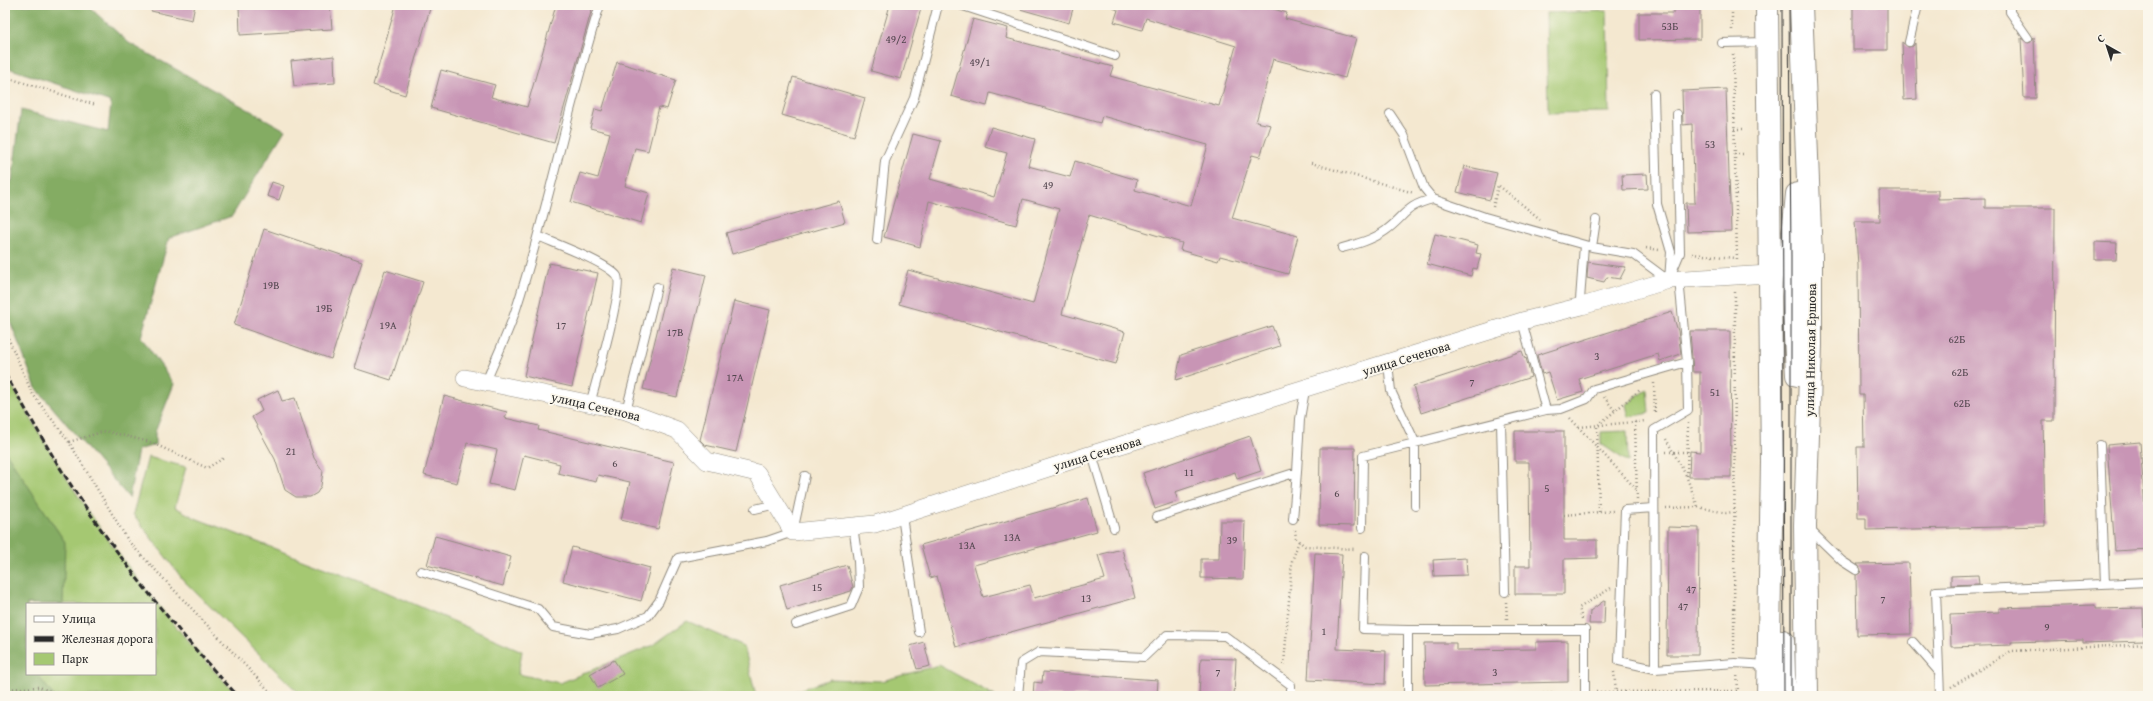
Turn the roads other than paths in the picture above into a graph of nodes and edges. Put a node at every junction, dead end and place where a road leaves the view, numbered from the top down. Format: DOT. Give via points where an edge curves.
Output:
graph roads {
  1 [pos="600,5"];
  2 [pos="938,5"];
  3 [pos="960,5"];
  4 [pos="1767,5"];
  5 [pos="1770,5"];
  6 [pos="1801,5"];
  7 [pos="1918,5"];
  8 [pos="2010,5"];
  9 [pos="2028,38"];
  10 [pos="1909,42"];
  11 [pos="1722,43"];
  12 [pos="1767,45"];
  13 [pos="1115,56"];
  14 [pos="1654,94"];
  15 [pos="1390,114"];
  16 [pos="1677,114"];
  17 [pos="1433,199"];
  18 [pos="1596,220"];
  19 [pos="538,236"];
  20 [pos="877,240"];
  21 [pos="1588,246"];
  22 [pos="1342,248"];
  23 [pos="1769,274"];
  24 [pos="1674,280"];
  25 [pos="657,288"];
  26 [pos="1582,306"];
  27 [pos="1522,321"];
  28 [pos="1687,362"];
  29 [pos="1388,363"];
  30 [pos="465,378"];
  31 [pos="486,382"];
  32 [pos="1305,390"];
  33 [pos="590,404"];
  34 [pos="1546,410"];
  35 [pos="626,411"];
  36 [pos="1501,422"];
  37 [pos="1415,442"];
  38 [pos="2100,445"];
  39 [pos="1092,454"];
  40 [pos="1772,462"];
  41 [pos="1297,472"];
  42 [pos="805,476"];
  43 [pos="776,504"];
  44 [pos="1415,506"];
  45 [pos="1654,508"];
  46 [pos="755,509"];
  47 [pos="902,516"];
  48 [pos="1157,517"];
  49 [pos="1293,519"];
  50 [pos="1806,525"];
  51 [pos="853,526"];
  52 [pos="1114,528"];
  53 [pos="1362,528"];
  54 [pos="793,532"];
  55 [pos="1365,556"];
  56 [pos="1856,570"];
  57 [pos="421,571"];
  58 [pos="2148,582"];
  59 [pos="2105,584"];
  60 [pos="1506,592"];
  61 [pos="796,624"];
  62 [pos="1408,630"];
  63 [pos="920,632"];
  64 [pos="1913,642"];
  65 [pos="1768,666"];
  66 [pos="1655,669"];
  67 [pos="1939,672"];
  68 [pos="1585,694"];
  69 [pos="1018,696"];
  70 [pos="1291,696"];
  71 [pos="1408,696"];
  72 [pos="1768,696"];
  73 [pos="1787,696"];
  74 [pos="1807,696"];
  75 [pos="1940,696"];
  1 -- 19 [label="lane" via="584,54"];
  2 -- 20 [label="lane" via="914,98 885,161"];
  3 -- 13 [label="lane"];
  4 -- 12 [label="main road"];
  5 -- 12 [label="main road"];
  6 -- 50 [label="main road" via="1805,119 1791,257"];
  7 -- 10 [label="lane"];
  8 -- 9 [label="lane" via="2010,12"];
  11 -- 12 [label="lane"];
  12 -- 23 [label="main road"];
  12 -- 40 [label="main road" via="1783,258"];
  14 -- 24 [label="lane" via="1657,204 1671,252"];
  15 -- 17 [label="lane" via="1404,135 1424,188"];
  16 -- 24 [label="lane" via="1680,253"];
  17 -- 21 [label="lane" via="1485,217"];
  17 -- 22 [label="lane" via="1418,202 1386,230 1362,243"];
  18 -- 21 [label="lane"];
  19 -- 31 [label="lane" via="517,308"];
  19 -- 33 [label="lane" via="606,267 617,277 619,284 613,313"];
  21 -- 24 [label="lane" via="1633,254"];
  21 -- 26 [label="lane" via="1580,300"];
  23 -- 24 [label="street, улица Сеченова"];
  23 -- 40 [label="main road"];
  24 -- 26 [label="street, улица Сеченова"];
  24 -- 28 [label="lane"];
  25 -- 35 [label="lane"];
  26 -- 27 [label="street, улица Сеченова"];
  27 -- 29 [label="street, улица Сеченова"];
  27 -- 34 [label="lane"];
  28 -- 34 [label="lane" via="1594,389 1587,399 1561,409"];
  28 -- 45 [label="lane" via="1688,410 1657,423 1654,430"];
  29 -- 32 [label="street, улица Сеченова"];
  29 -- 37 [label="lane" via="1392,391"];
  30 -- 31 [label="street, улица Сеченова"];
  31 -- 33 [label="street, улица Сеченова"];
  32 -- 39 [label="street, улица Сеченова"];
  32 -- 41 [label="lane" via="1300,419"];
  33 -- 35 [label="street, улица Сеченова"];
  34 -- 36 [label="lane"];
  35 -- 43 [label="street, улица Сеченова" via="677,430 708,461 757,473"];
  36 -- 37 [label="lane"];
  36 -- 60 [label="lane"];
  37 -- 44 [label="lane"];
  37 -- 53 [label="lane" via="1363,456"];
  38 -- 59 [label="lane"];
  39 -- 47 [label="street, улица Сеченова"];
  39 -- 52 [label="lane"];
  40 -- 65 [label="main road"];
  40 -- 73 [label="main road" via="1782,556 1784,676"];
  41 -- 48 [label="lane"];
  41 -- 49 [label="lane"];
  42 -- 54 [label="lane"];
  43 -- 46 [label="lane"];
  43 -- 54 [label="street, улица Сеченова"];
  45 -- 66 [label="lane"];
  45 -- 66 [label="lane" via="1625,510 1619,661"];
  47 -- 51 [label="street, улица Сеченова" via="875,524"];
  47 -- 63 [label="lane"];
  50 -- 56 [label="lane" via="1842,561"];
  50 -- 73 [label="main road"];
  50 -- 74 [label="main road"];
  51 -- 54 [label="street, улица Сеченова"];
  51 -- 61 [label="lane" via="860,587 851,606"];
  54 -- 57 [label="lane" via="767,541 678,558 659,601 648,616 618,629 590,634 553,627 538,609"];
  55 -- 62 [label="lane" via="1363,629"];
  58 -- 59 [label="lane"];
  59 -- 67 [label="lane" via="1936,591"];
  62 -- 68 [label="lane" via="1585,630"];
  62 -- 71 [label="lane"];
  64 -- 67 [label="lane"];
  65 -- 66 [label="lane" via="1735,663"];
  65 -- 72 [label="main road"];
  67 -- 75 [label="lane"];
  69 -- 70 [label="lane" via="1021,663 1039,652 1144,657 1167,634 1225,636 1291,685"];
}
